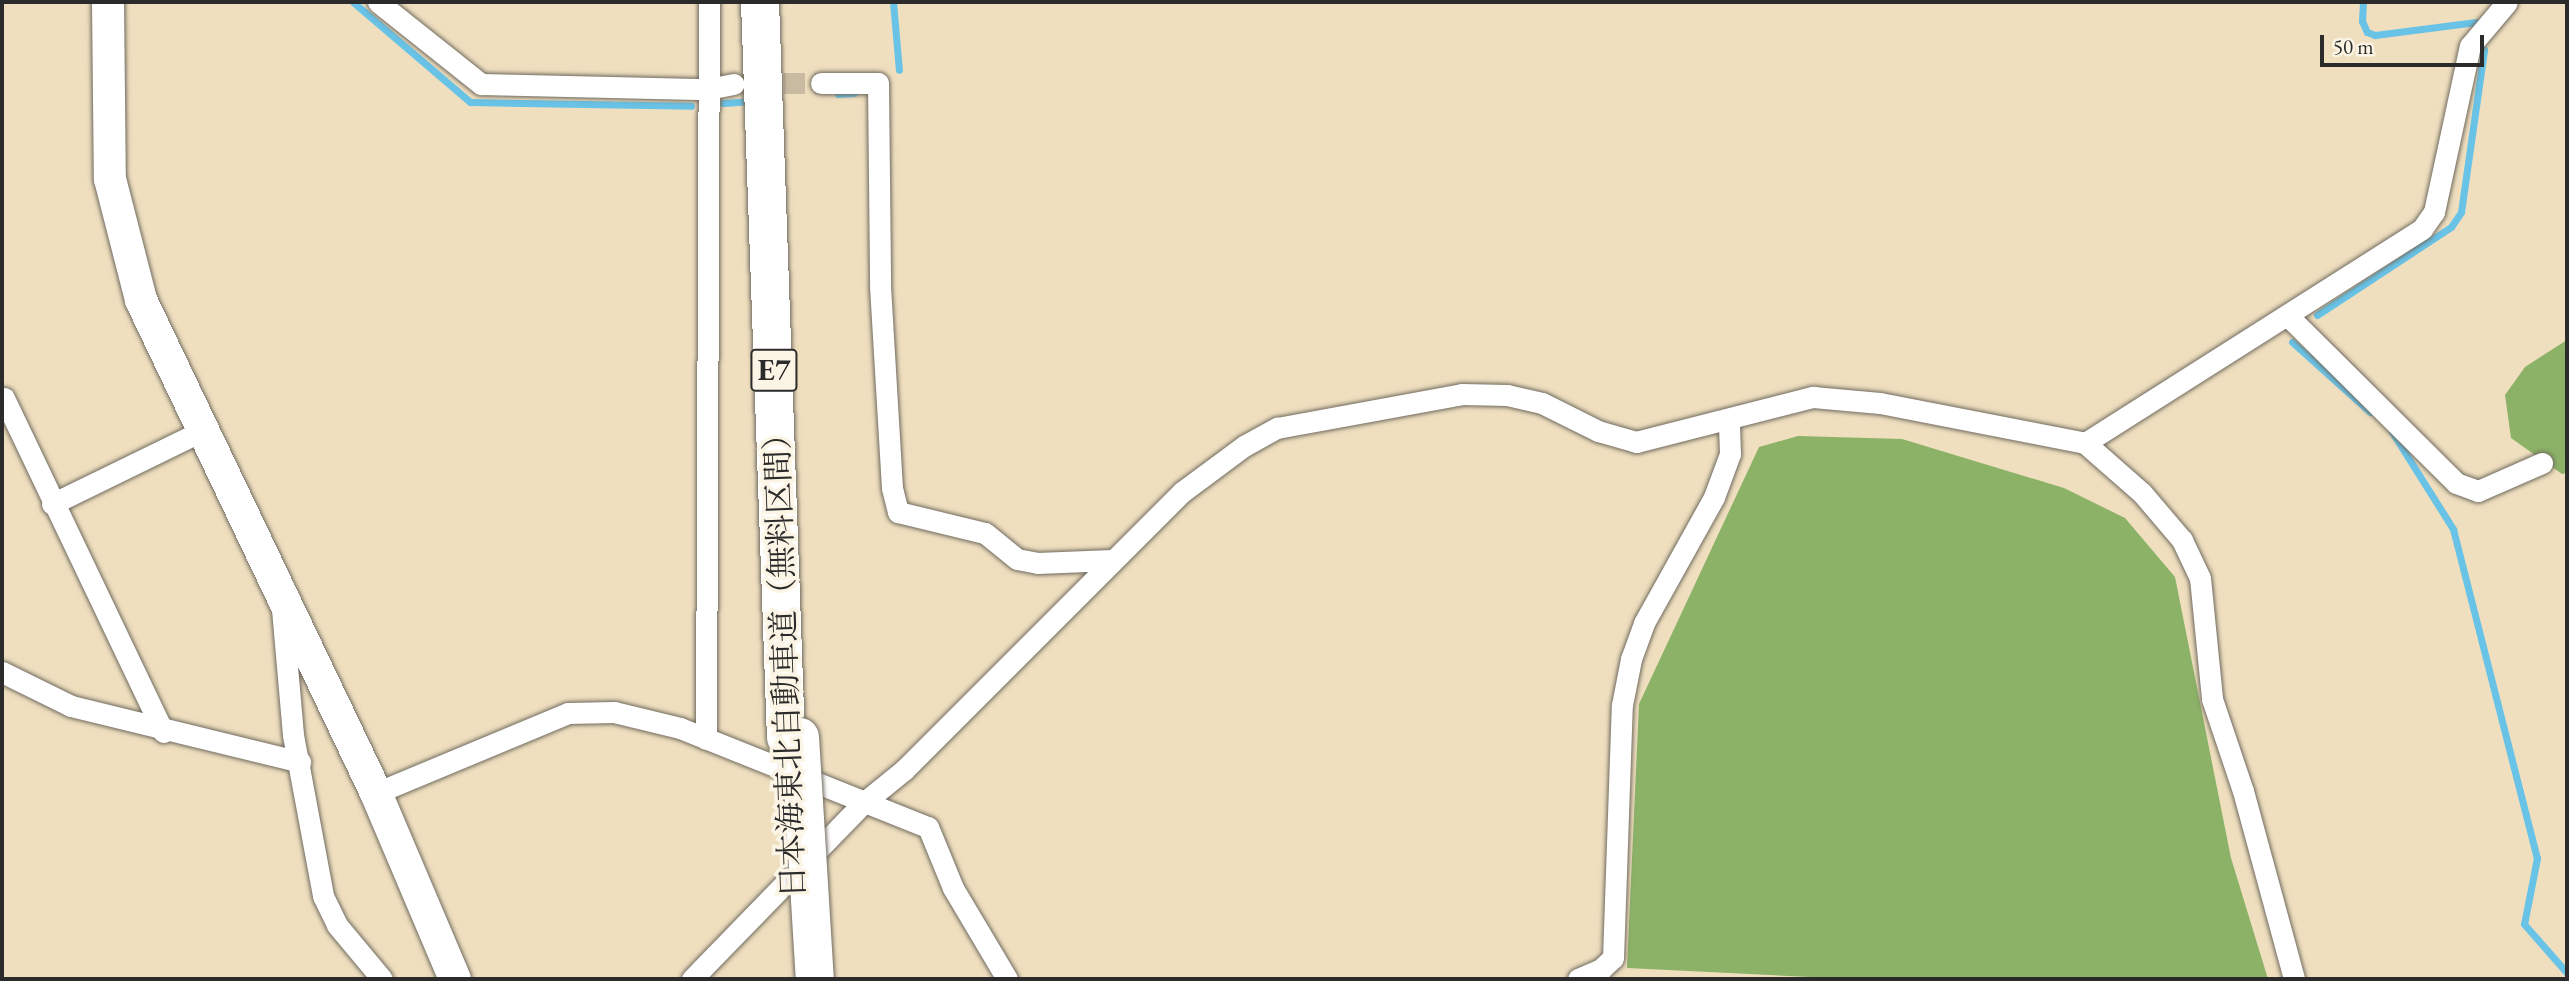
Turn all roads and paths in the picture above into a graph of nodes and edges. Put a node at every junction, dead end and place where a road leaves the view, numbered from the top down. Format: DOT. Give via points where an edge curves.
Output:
graph roads {
  1 [pos="108,2"];
  2 [pos="378,2"];
  3 [pos="709,2"];
  4 [pos="760,2"];
  5 [pos="781,2"];
  6 [pos="2507,2"];
  7 [pos="821,83"];
  8 [pos="734,84"];
  9 [pos="708,89"];
  10 [pos="2288,316"];
  11 [pos="4,398"];
  12 [pos="1729,419"];
  13 [pos="204,430"];
  14 [pos="2085,443"];
  15 [pos="2542,463"];
  16 [pos="52,504"];
  17 [pos="1112,560"];
  18 [pos="281,600"];
  19 [pos="2,672"];
  20 [pos="163,732"];
  21 [pos="793,737"];
  22 [pos="706,739"];
  23 [pos="300,762"];
  24 [pos="376,793"];
  25 [pos="862,803"];
  26 [pos="382,979"];
  27 [pos="455,979"];
  28 [pos="692,979"];
  29 [pos="798,979"];
  30 [pos="815,979"];
  31 [pos="1007,979"];
  32 [pos="1578,979"];
  33 [pos="2294,979"];
  1 -- 13 [label="street" via="110,179 141,300"];
  2 -- 9 [label="street" via="481,84"];
  3 -- 9 [label="street"];
  4 -- 21 [label="highway, 日本海東北自動車道（無料区間） / E7"];
  5 -- 21 [label="highway, 日本海東北自動車道（無料区間） / E7"];
  6 -- 10 [label="street" via="2470,46 2434,212 2422,229"];
  7 -- 17 [label="street" via="878,83 880,286 892,488 898,513 985,533 1017,559 1037,563"];
  8 -- 9 [label="street"];
  9 -- 22 [label="street"];
  10 -- 14 [label="street"];
  10 -- 15 [label="street" via="2456,483 2477,491"];
  11 -- 16 [label="street"];
  12 -- 14 [label="street" via="1814,397 1880,403"];
  12 -- 17 [label="street" via="1636,442 1598,431 1542,402 1462,394 1277,428 1181,492"];
  12 -- 32 [label="street" via="1730,454 1714,497 1644,623 1631,659 1622,705 1613,958"];
  13 -- 16 [label="street"];
  13 -- 18 [label="street"];
  14 -- 33 [label="street" via="2142,493 2182,540 2200,578 2212,699 2243,791"];
  16 -- 20 [label="street"];
  17 -- 25 [label="street" via="904,770"];
  18 -- 23 [label="street" via="293,735"];
  18 -- 24 [label="street"];
  19 -- 20 [label="street" via="71,706"];
  20 -- 23 [label="street"];
  21 -- 29 [label="highway, 日本海東北自動車道（無料区間） / E7"];
  21 -- 30 [label="highway, 日本海東北自動車道（無料区間） / E7, bridge"];
  22 -- 24 [label="street" via="614,712 568,713"];
  22 -- 25 [label="street"];
  23 -- 26 [label="street" via="323,896 337,925"];
  24 -- 27 [label="street"];
  25 -- 28 [label="street"];
  25 -- 31 [label="street" via="928,827 953,888"];
}
